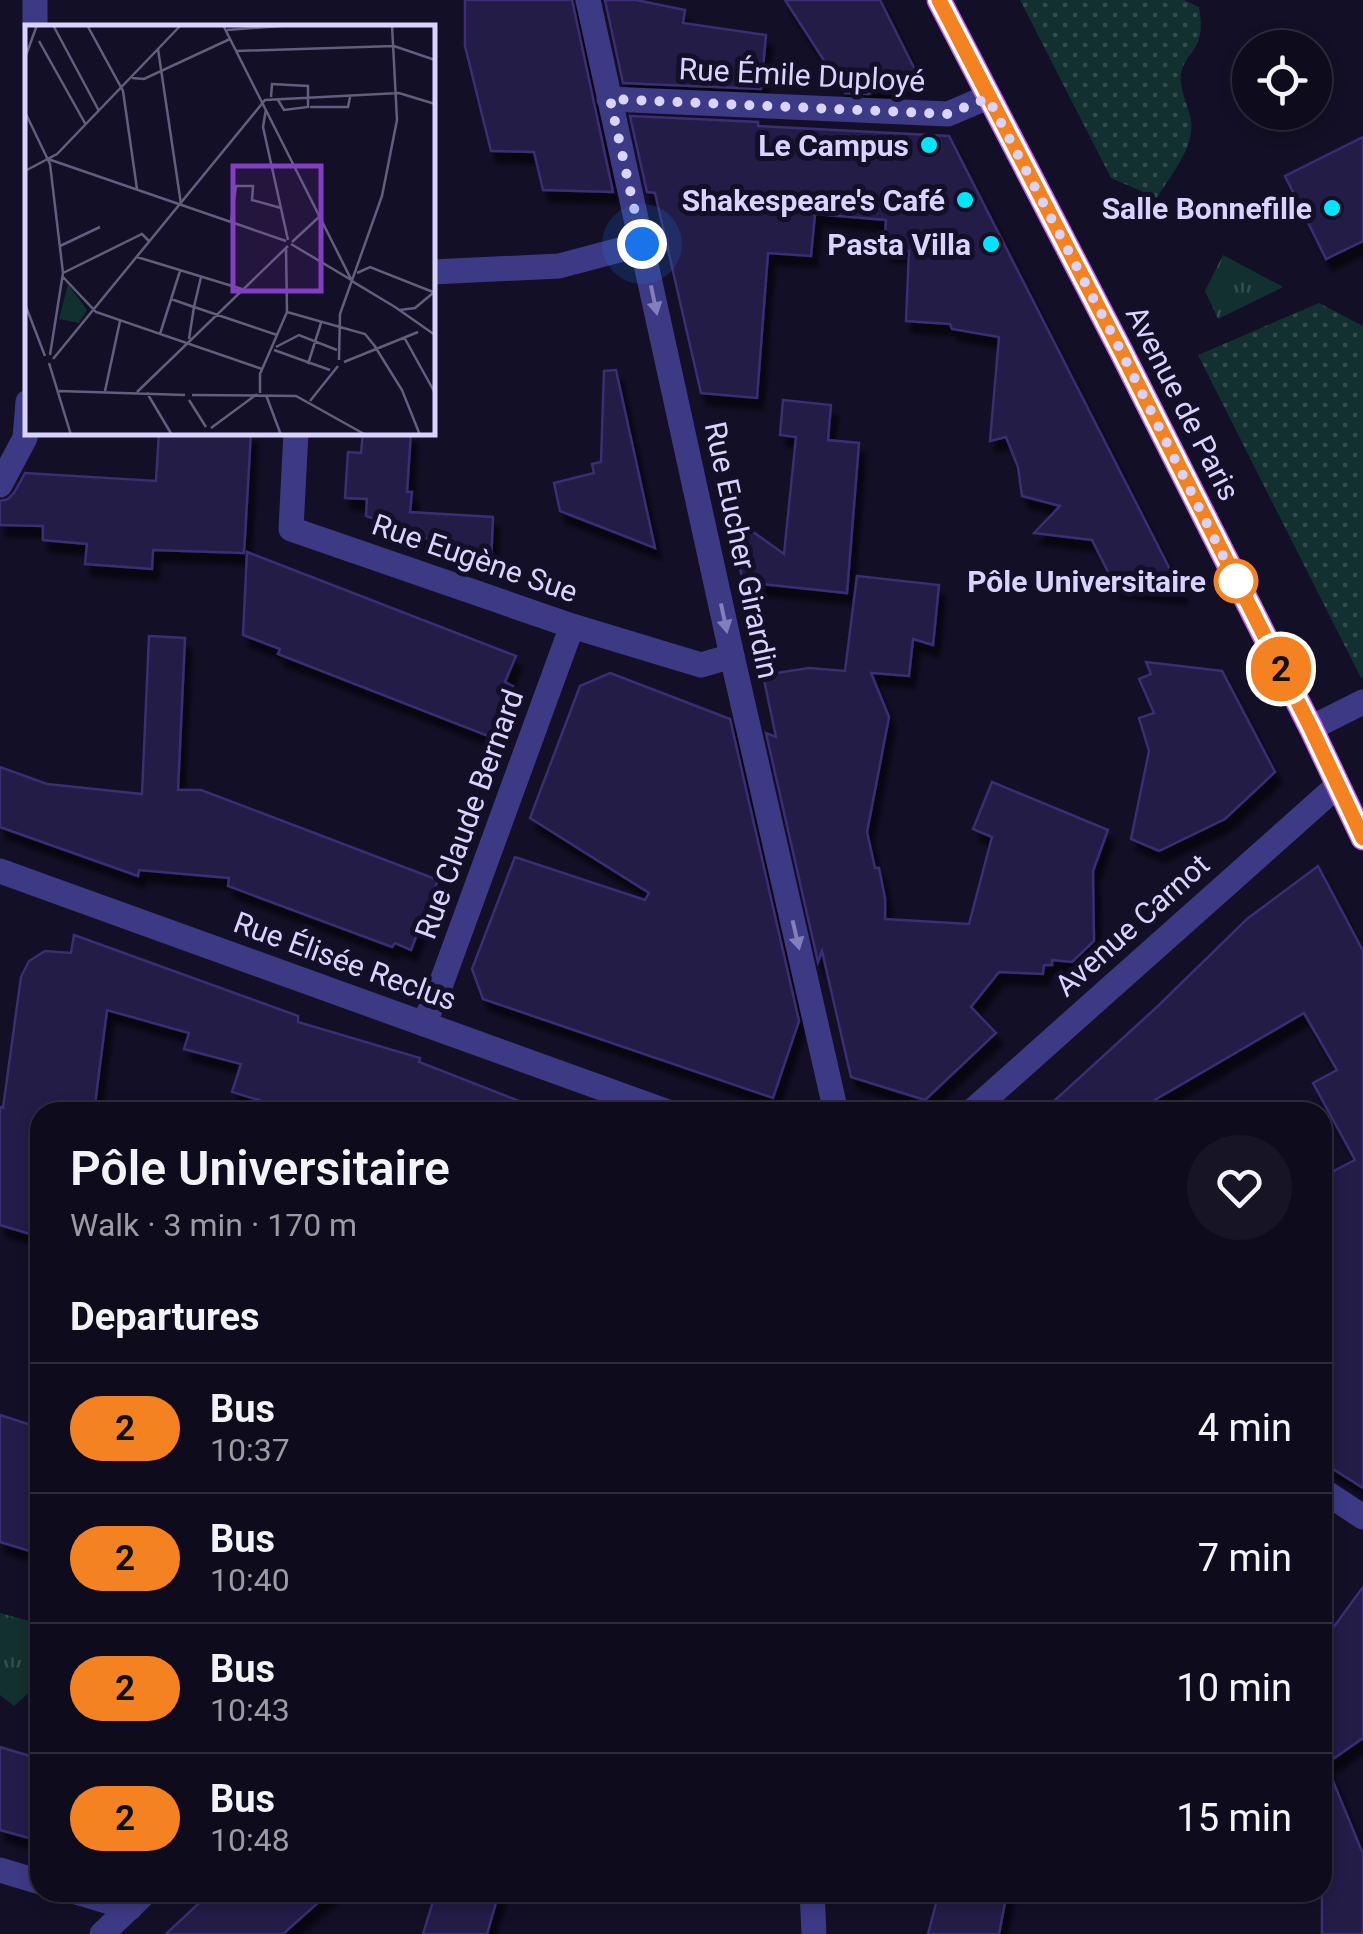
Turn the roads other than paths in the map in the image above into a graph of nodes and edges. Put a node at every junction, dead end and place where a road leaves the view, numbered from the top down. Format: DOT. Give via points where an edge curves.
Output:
graph roads {
  1 [pos="588,0"];
  2 [pos="939,0"];
  3 [pos="988,98"];
  4 [pos="610,99"];
  5 [pos="642,244"];
  6 [pos="435,272"];
  7 [pos="25,435"];
  8 [pos="296,435"];
  9 [pos="0,485"];
  10 [pos="572,626"];
  11 [pos="732,656"];
  12 [pos="1363,702"];
  13 [pos="1311,728"];
  14 [pos="1338,786"];
  15 [pos="1363,838"];
  16 [pos="0,871"];
  17 [pos="424,1024"];
  18 [pos="640,1102"];
  19 [pos="834,1102"];
  20 [pos="982,1102"];
  21 [pos="1332,1497"];
  22 [pos="1363,1517"];
  23 [pos="0,1870"];
  24 [pos="30,1879"];
  25 [pos="136,1902"];
  26 [pos="812,1902"];
  27 [pos="102,1934"];
  28 [pos="814,1934"];
  1 -- 4 [label="street, Rue Eucher Girardin"];
  2 -- 3 [label="main road, Avenue de Paris"];
  3 -- 4 [label="street, Rue Émile Duployé" via="948,114"];
  3 -- 13 [label="main road, Avenue de Paris"];
  4 -- 5 [label="street, Rue Eucher Girardin"];
  5 -- 6 [label="street" via="559,266"];
  5 -- 11 [label="street, Rue Eucher Girardin, one-way"];
  7 -- 9 [label="street"];
  8 -- 10 [label="street, Rue Eugène Sue" via="291,529"];
  10 -- 11 [label="street, Rue Eugène Sue" via="701,664"];
  10 -- 17 [label="street, Rue Claude Bernard"];
  11 -- 19 [label="street, Rue Eucher Girardin, one-way"];
  12 -- 13 [label="street"];
  13 -- 14 [label="main road, Avenue de Paris"];
  14 -- 15 [label="main road, Avenue de Paris"];
  14 -- 20 [label="street, Avenue Carnot"];
  16 -- 17 [label="street, Rue Élisée Reclus"];
  17 -- 18 [label="street, Rue Élisée Reclus"];
  21 -- 22 [label="street"];
  23 -- 24 [label="street"];
  25 -- 27 [label="street"];
  26 -- 28 [label="street"];
}
